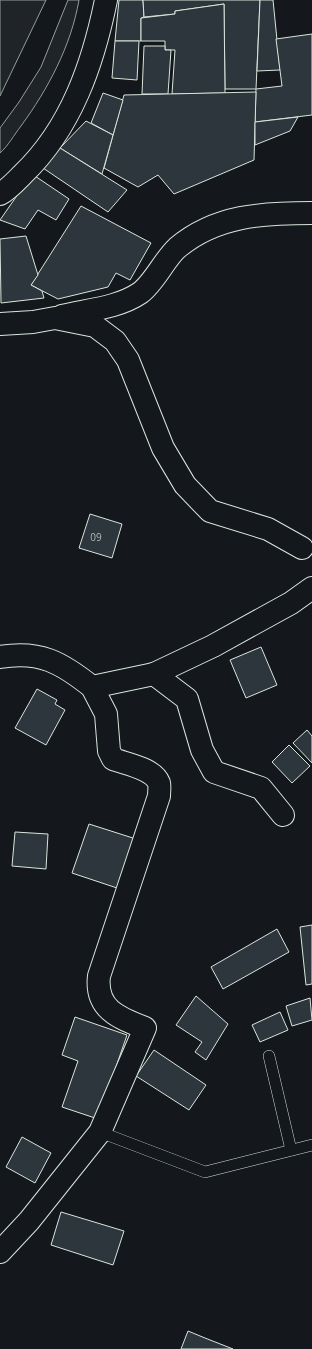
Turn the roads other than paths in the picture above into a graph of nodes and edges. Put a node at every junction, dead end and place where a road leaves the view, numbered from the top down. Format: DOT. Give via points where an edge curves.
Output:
graph roads {
  1 [pos="106,0"];
  2 [pos="0,194"];
  3 [pos="312,213"];
  4 [pos="55,318"];
  5 [pos="0,324"];
  6 [pos="309,548"];
  7 [pos="312,588"];
  8 [pos="0,657"];
  9 [pos="154,674"];
  10 [pos="92,687"];
  11 [pos="283,815"];
  12 [pos="269,1056"];
  13 [pos="100,1132"];
  14 [pos="312,1145"];
  15 [pos="291,1150"];
  16 [pos="0,1252"];
  1 -- 2 [label="street" via="88,71 60,128 39,159"];
  3 -- 4 [label="street" via="245,216 210,226 177,249 141,292 117,304"];
  4 -- 5 [label="street"];
  4 -- 6 [label="street" via="95,326 115,341 128,360 163,448 185,485 210,511 268,529"];
  7 -- 9 [label="street" via="291,603 213,646"];
  8 -- 10 [label="street" via="34,655 53,660"];
  9 -- 10 [label="street"];
  9 -- 11 [label="street" via="186,699 202,750 214,772 261,788"];
  10 -- 13 [label="street" via="106,714 113,759 152,774 159,783 160,796 99,976 97,988 101,1000 123,1019 145,1028"];
  12 -- 15 [label="lane"];
  13 -- 15 [label="lane" via="205,1172"];
  13 -- 16 [label="street" via="29,1222"];
  14 -- 15 [label="lane"];
}
